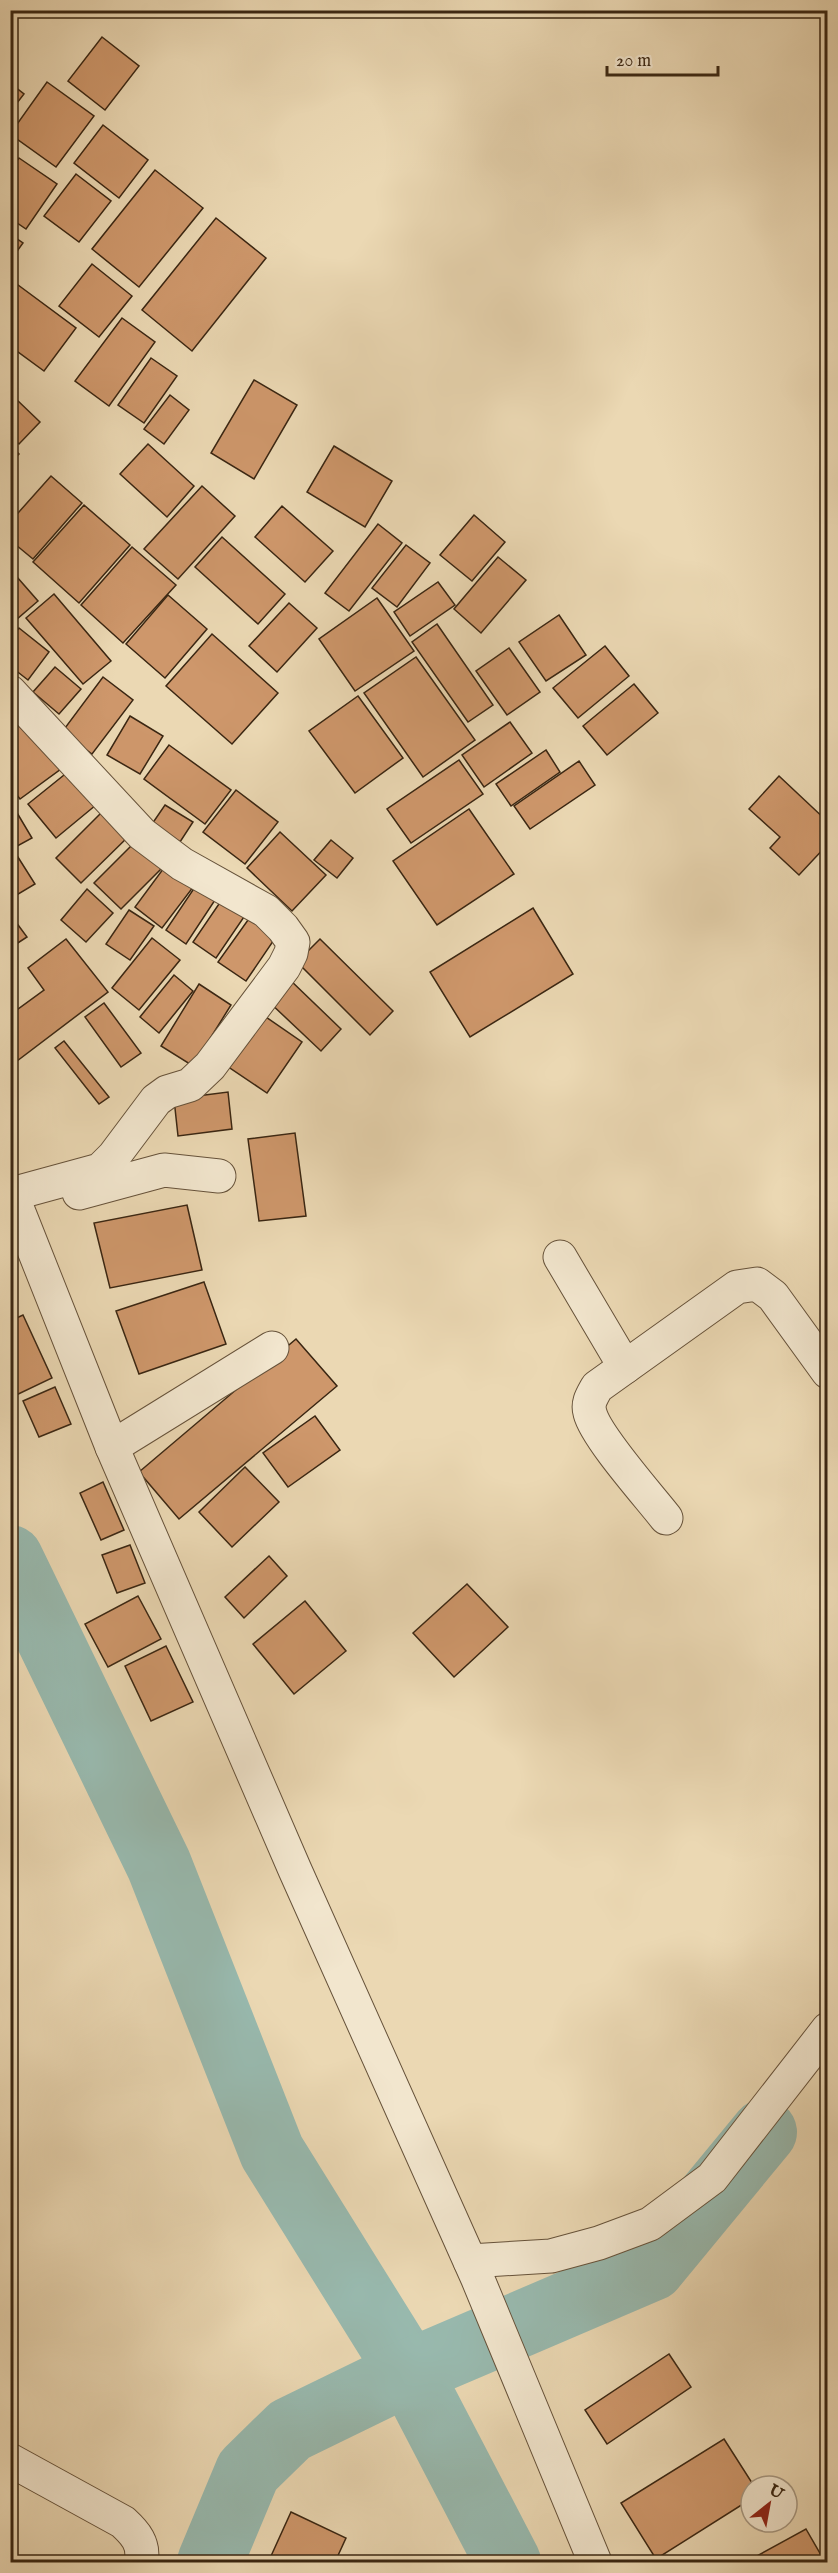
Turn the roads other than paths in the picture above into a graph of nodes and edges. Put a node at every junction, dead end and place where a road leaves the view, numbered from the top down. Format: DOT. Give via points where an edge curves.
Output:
graph roads {
  1 [pos="10,692"];
  2 [pos="219,1176"];
  3 [pos="14,1198"];
  4 [pos="560,1257"];
  5 [pos="272,1348"];
  6 [pos="626,1367"];
  7 [pos="828,1372"];
  8 [pos="112,1447"];
  9 [pos="666,1518"];
  10 [pos="828,2029"];
  11 [pos="473,2269"];
  12 [pos="10,2460"];
  13 [pos="141,2562"];
  14 [pos="595,2562"];
  1 -- 3 [label="street" via="142,834 182,864 266,911 292,942 284,968 210,1066 190,1085 156,1100 100,1170"];
  2 -- 3 [label="street" via="164,1170"];
  3 -- 8 [label="street"];
  4 -- 6 [label="street"];
  5 -- 8 [label="street"];
  6 -- 7 [label="street" via="737,1287 757,1284 773,1296"];
  6 -- 9 [label="street" via="597,1387 590,1400 590,1413 598,1432"];
  8 -- 11 [label="street"];
  10 -- 11 [label="street" via="712,2178 650,2224 551,2256"];
  11 -- 14 [label="street"];
  12 -- 13 [label="street" via="123,2522 138,2537"];
}
